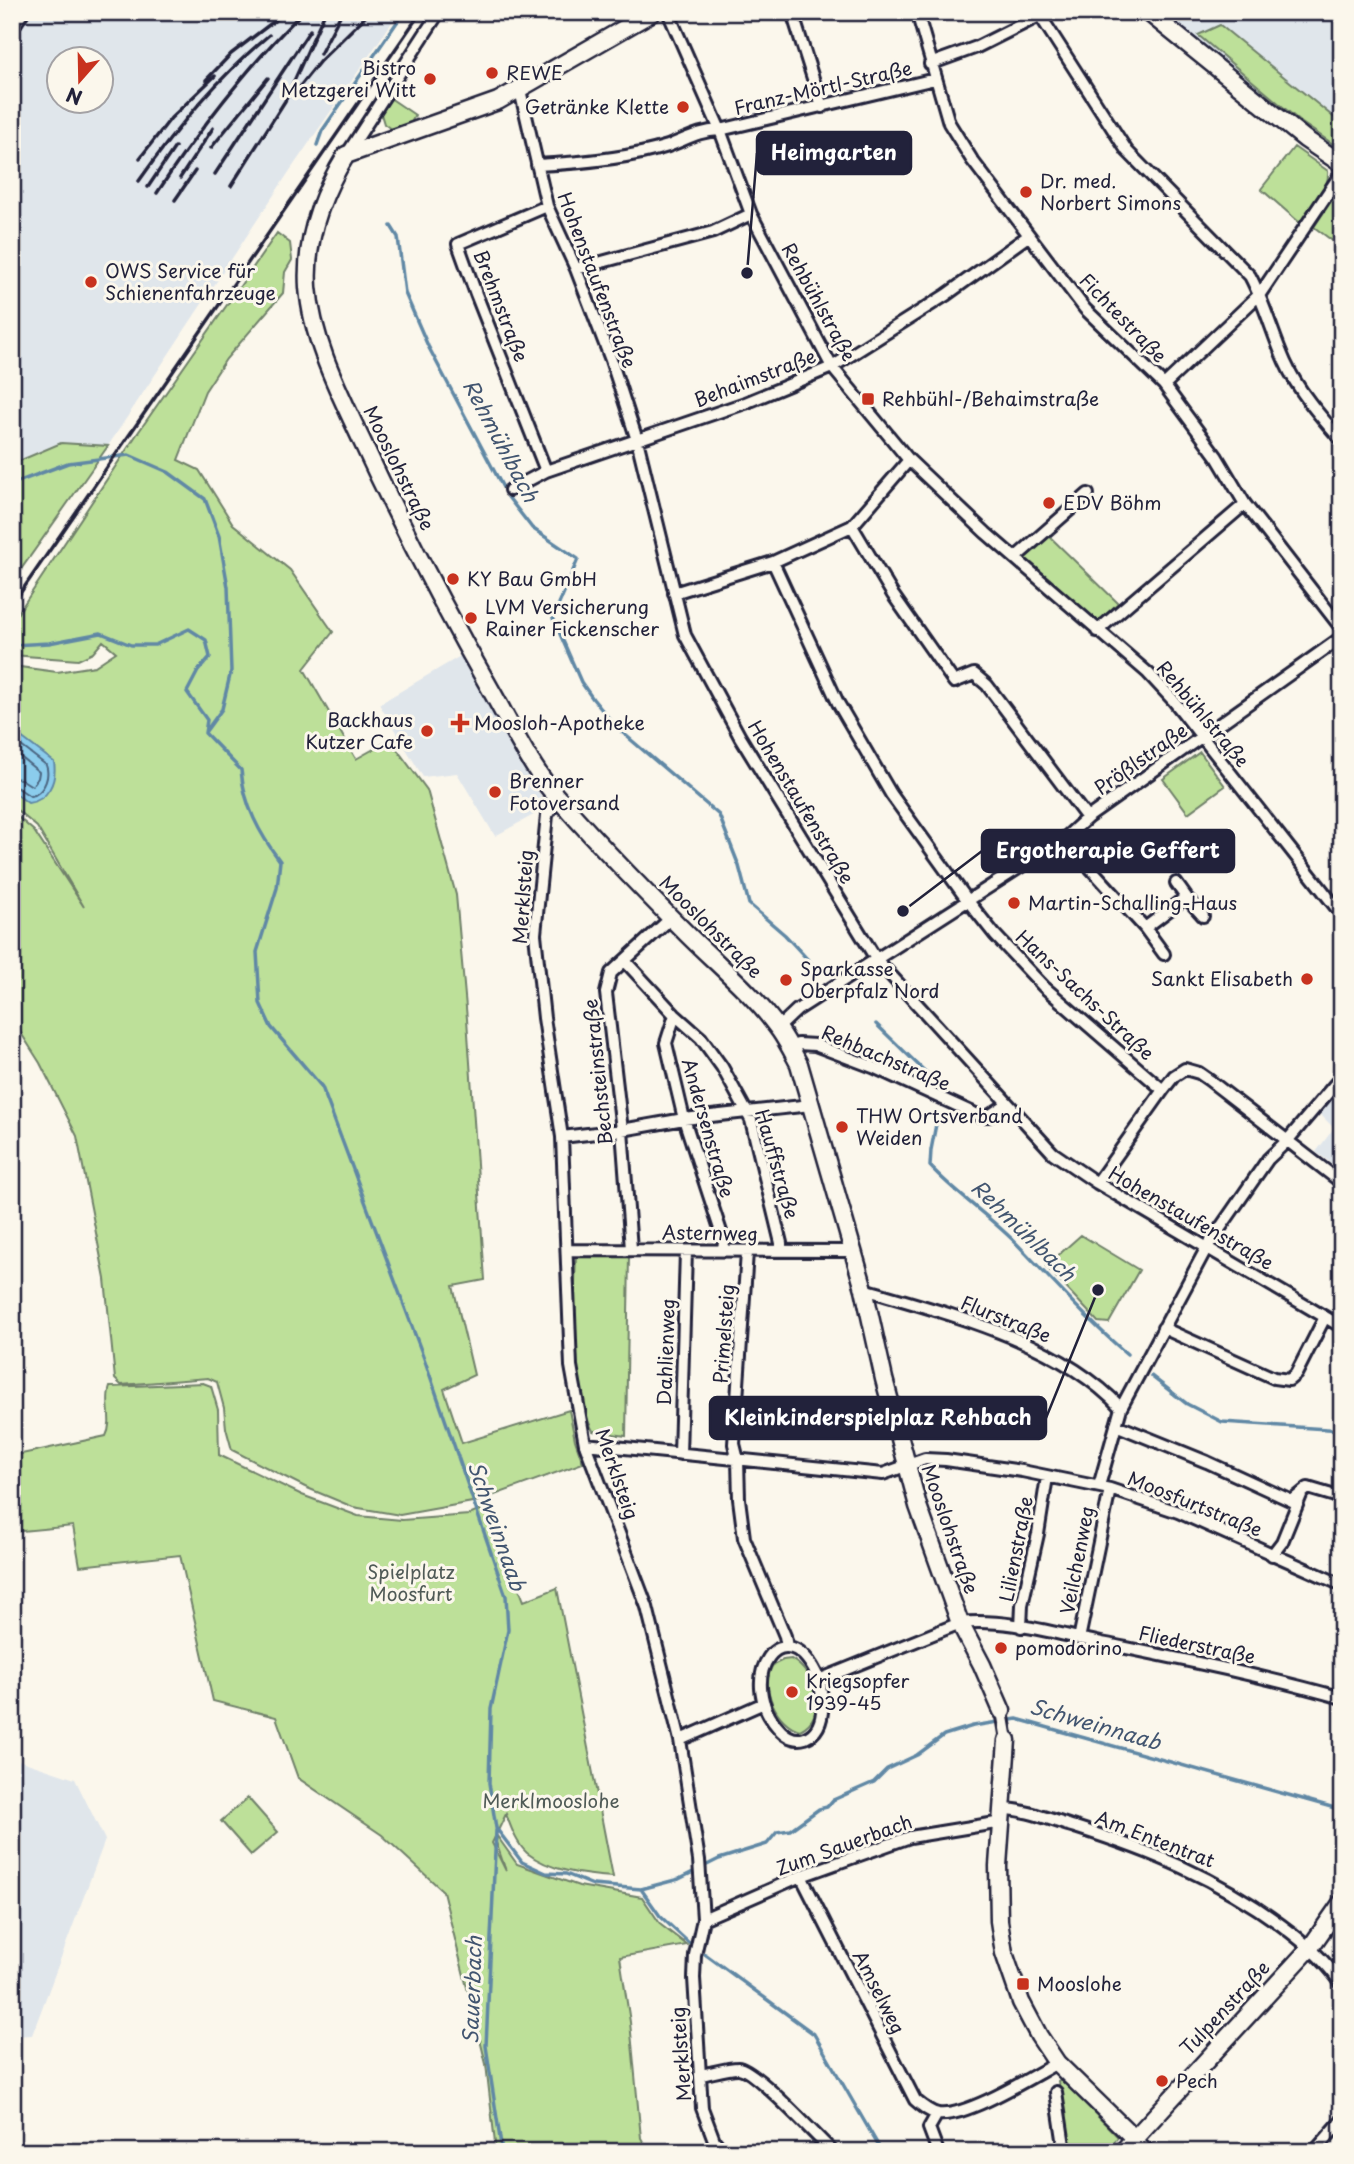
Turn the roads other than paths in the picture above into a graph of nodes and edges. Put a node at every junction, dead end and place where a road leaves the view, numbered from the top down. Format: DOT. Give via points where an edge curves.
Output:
graph roads {
  1 [pos="23,12"];
  2 [pos="439,12"];
  3 [pos="653,12"];
  4 [pos="668,12"];
  5 [pos="792,12"];
  6 [pos="917,12"];
  7 [pos="1148,12"];
  8 [pos="1044,14"];
  9 [pos="12,29"];
  10 [pos="930,65"];
  11 [pos="935,79"];
  12 [pos="520,90"];
  13 [pos="822,107"];
  14 [pos="720,130"];
  15 [pos="346,155"];
  16 [pos="1342,164"];
  17 [pos="537,165"];
  18 [pos="1342,172"];
  19 [pos="547,206"];
  20 [pos="751,215"];
  21 [pos="1028,236"];
  22 [pos="576,269"];
  23 [pos="1260,294"];
  24 [pos="832,367"];
  25 [pos="1164,385"];
  26 [pos="637,440"];
  27 [pos="1342,441"];
  28 [pos="909,460"];
  29 [pos="546,471"];
  30 [pos="510,490"];
  31 [pos="1088,494"];
  32 [pos="1245,504"];
  33 [pos="852,526"];
  34 [pos="1015,558"];
  35 [pos="773,562"];
  36 [pos="674,593"];
  37 [pos="1342,629"];
  38 [pos="1097,631"];
  39 [pos="1342,637"];
  40 [pos="1203,737"];
  41 [pos="558,798"];
  42 [pos="1087,818"];
  43 [pos="1064,839"];
  44 [pos="1176,883"];
  45 [pos="1342,894"];
  46 [pos="1186,897"];
  47 [pos="968,901"];
  48 [pos="1330,902"];
  49 [pos="1342,915"];
  50 [pos="1203,916"];
  51 [pos="671,918"];
  52 [pos="1145,928"];
  53 [pos="1164,954"];
  54 [pos="876,959"];
  55 [pos="625,961"];
  56 [pos="675,1015"];
  57 [pos="778,1028"];
  58 [pos="789,1047"];
  59 [pos="1342,1076"];
  60 [pos="1163,1090"];
  61 [pos="1007,1104"];
  62 [pos="811,1105"];
  63 [pos="745,1112"];
  64 [pos="684,1119"];
  65 [pos="622,1130"];
  66 [pos="562,1137"];
  67 [pos="1287,1141"];
  68 [pos="1097,1183"];
  69 [pos="1342,1183"];
  70 [pos="1207,1247"];
  71 [pos="568,1250"];
  72 [pos="631,1250"];
  73 [pos="723,1250"];
  74 [pos="686,1251"];
  75 [pos="781,1251"];
  76 [pos="852,1251"];
  77 [pos="747,1252"];
  78 [pos="864,1289"];
  79 [pos="1325,1317"];
  80 [pos="1342,1327"];
  81 [pos="1163,1328"];
  82 [pos="1121,1408"];
  83 [pos="1116,1425"];
  84 [pos="585,1444"];
  85 [pos="680,1454"];
  86 [pos="738,1460"];
  87 [pos="906,1467"];
  88 [pos="1047,1477"];
  89 [pos="1104,1487"];
  90 [pos="1302,1492"];
  91 [pos="1342,1498"];
  92 [pos="1272,1555"];
  93 [pos="1342,1586"];
  94 [pos="960,1623"];
  95 [pos="1021,1627"];
  96 [pos="1079,1639"];
  97 [pos="786,1647"];
  98 [pos="819,1680"];
  99 [pos="1342,1699"];
  100 [pos="764,1703"];
  101 [pos="1002,1711"];
  102 [pos="1007,1740"];
  103 [pos="680,1741"];
  104 [pos="1002,1816"];
  105 [pos="801,1876"];
  106 [pos="1342,1902"];
  107 [pos="703,1919"];
  108 [pos="1310,1948"];
  109 [pos="1342,1985"];
  110 [pos="1057,2063"];
  111 [pos="700,2075"];
  112 [pos="1056,2092"];
  113 [pos="937,2114"];
  114 [pos="1342,2120"];
  115 [pos="1134,2138"];
  116 [pos="723,2152"];
  117 [pos="833,2152"];
  118 [pos="938,2152"];
  119 [pos="1065,2152"];
  120 [pos="1122,2152"];
  121 [pos="1150,2152"];
  122 [pos="1314,2152"];
  1 -- 9 [label="street"];
  2 -- 15 [label="street, Mooslohstraße"];
  3 -- 12 [label="street"];
  4 -- 14 [label="street, Rehbühlstraße"];
  5 -- 13 [label="street"];
  6 -- 10 [label="street, Fichtestraße"];
  7 -- 16 [label="street"];
  8 -- 10 [label="street, Franz-Mörtl-Straße"];
  8 -- 23 [label="street" via="1127,151 1250,276"];
  10 -- 11 [label="street, Fichtestraße"];
  11 -- 13 [label="street, Franz-Mörtl-Straße"];
  11 -- 21 [label="street, Fichtestraße" via="949,123"];
  12 -- 15 [label="street"];
  12 -- 17 [label="street, Hohenstaufenstraße"];
  13 -- 14 [label="street, Franz-Mörtl-Straße"];
  14 -- 17 [label="street, Franz-Mörtl-Straße" via="702,131 667,146 633,153"];
  14 -- 20 [label="street, Rehbühlstraße"];
  15 -- 41 [label="street, Mooslohstraße" via="319,208 310,254 308,287 324,356 427,575 510,725"];
  17 -- 19 [label="street, Hohenstaufenstraße"];
  18 -- 23 [label="street"];
  19 -- 22 [label="street, Hohenstaufenstraße"];
  19 -- 29 [label="street, Brehmstraße" via="458,244"];
  20 -- 22 [label="street" via="713,232"];
  20 -- 24 [label="street, Rehbühlstraße"];
  21 -- 24 [label="street, Behaimstraße"];
  21 -- 25 [label="street, Fichtestraße" via="1085,309"];
  22 -- 26 [label="street, Hohenstaufenstraße"];
  23 -- 25 [label="street"];
  23 -- 27 [label="street" via="1286,363"];
  24 -- 26 [label="street, Behaimstraße"];
  24 -- 28 [label="street, Rehbühlstraße"];
  25 -- 32 [label="street, Fichtestraße"];
  26 -- 29 [label="street, Behaimstraße"];
  26 -- 36 [label="street, Hohenstaufenstraße"];
  28 -- 33 [label="street"];
  28 -- 34 [label="street, Rehbühlstraße"];
  29 -- 30 [label="street, Behaimstraße"];
  31 -- 34 [label="street"];
  32 -- 37 [label="street, Fichtestraße"];
  32 -- 38 [label="street"];
  33 -- 35 [label="street"];
  33 -- 42 [label="street" via="954,682 974,674 987,685"];
  34 -- 38 [label="street, Rehbühlstraße"];
  35 -- 36 [label="street"];
  35 -- 47 [label="street, Hans-Sachs-Straße" via="838,703 891,794"];
  36 -- 54 [label="street, Hohenstaufenstraße" via="685,635 740,737"];
  38 -- 40 [label="street, Rehbühlstraße" via="1149,673"];
  39 -- 40 [label="street, Prößlstraße"];
  40 -- 42 [label="street, Prößlstraße"];
  40 -- 48 [label="street, Rehbühlstraße"];
  41 -- 51 [label="street, Mooslohstraße"];
  41 -- 66 [label="street, Merklsteig" via="547,815 535,933"];
  42 -- 43 [label="street, Prößlstraße"];
  43 -- 47 [label="street, Prößlstraße"];
  43 -- 52 [label="street"];
  44 -- 46 [label="street"];
  45 -- 48 [label="street"];
  46 -- 50 [label="street"];
  46 -- 52 [label="street"];
  47 -- 54 [label="street, Prößlstraße"];
  47 -- 60 [label="street, Hans-Sachs-Straße" via="1044,987"];
  48 -- 49 [label="street, Rehbühlstraße"];
  51 -- 55 [label="street, Bechsteinstraße"];
  51 -- 57 [label="street, Mooslohstraße"];
  52 -- 53 [label="street"];
  54 -- 57 [label="street, Prößlstraße" via="797,1010"];
  54 -- 61 [label="street, Hohenstaufenstraße"];
  55 -- 56 [label="street, Hauffstraße"];
  55 -- 65 [label="street, Bechsteinstraße" via="611,973 606,993"];
  56 -- 63 [label="street, Hauffstraße" via="701,1038 722,1067"];
  56 -- 64 [label="street, Andersenstraße" via="666,1043"];
  57 -- 58 [label="street, Mooslohstraße"];
  58 -- 61 [label="street, Rehbachstraße" via="815,1045 980,1116 989,1116"];
  58 -- 62 [label="street, Mooslohstraße"];
  59 -- 67 [label="street, Veilchenweg"];
  60 -- 67 [label="street" via="1181,1071 1199,1073"];
  60 -- 68 [label="street"];
  61 -- 68 [label="street, Hohenstaufenstraße" via="1053,1153"];
  62 -- 63 [label="street"];
  62 -- 76 [label="street, Mooslohstraße"];
  63 -- 64 [label="street"];
  63 -- 75 [label="street, Hauffstraße" via="751,1121"];
  64 -- 65 [label="street"];
  64 -- 73 [label="street, Andersenstraße" via="724,1241"];
  65 -- 66 [label="street"];
  65 -- 72 [label="street, Bechsteinstraße"];
  66 -- 71 [label="street, Merklsteig"];
  67 -- 69 [label="street"];
  67 -- 70 [label="street, Veilchenweg" via="1268,1159"];
  68 -- 70 [label="street, Hohenstaufenstraße"];
  70 -- 79 [label="street, Hohenstaufenstraße"];
  70 -- 81 [label="street, Veilchenweg"];
  71 -- 72 [label="street, Asternweg"];
  71 -- 84 [label="street, Merklsteig" via="571,1366"];
  72 -- 74 [label="street, Asternweg"];
  73 -- 74 [label="street, Asternweg"];
  73 -- 77 [label="street, Asternweg"];
  74 -- 85 [label="street, Dahlienweg"];
  75 -- 76 [label="street, Asternweg"];
  75 -- 77 [label="street, Asternweg"];
  76 -- 78 [label="street, Mooslohstraße"];
  77 -- 86 [label="street, Primelsteig" via="734,1444"];
  78 -- 82 [label="street, Flurstraße" via="984,1326 1047,1354 1095,1382"];
  78 -- 87 [label="street, Mooslohstraße"];
  79 -- 80 [label="street, Hohenstaufenstraße"];
  79 -- 81 [label="street" via="1289,1380 1274,1378"];
  81 -- 82 [label="street, Veilchenweg"];
  82 -- 83 [label="street, Veilchenweg"];
  83 -- 89 [label="street, Veilchenweg"];
  83 -- 90 [label="street" via="1292,1501"];
  84 -- 85 [label="street, Moosfurtstraße"];
  84 -- 103 [label="street, Merklsteig" via="647,1607"];
  85 -- 86 [label="street, Moosfurtstraße"];
  86 -- 87 [label="street, Moosfurtstraße" via="883,1474"];
  86 -- 97 [label="street, Primelsteig" via="744,1538"];
  87 -- 88 [label="street, Moosfurtstraße" via="925,1459 946,1460"];
  87 -- 94 [label="street, Mooslohstraße"];
  88 -- 89 [label="street, Moosfurtstraße"];
  88 -- 95 [label="street, Lilienstraße"];
  89 -- 92 [label="street, Moosfurtstraße" via="1178,1512"];
  89 -- 96 [label="street, Veilchenweg"];
  90 -- 91 [label="street" via="1307,1489"];
  90 -- 92 [label="street"];
  92 -- 93 [label="street, Moosfurtstraße"];
  94 -- 95 [label="street, Fliederstraße"];
  94 -- 98 [label="street"];
  94 -- 101 [label="street, Mooslohstraße"];
  95 -- 96 [label="street, Fliederstraße"];
  96 -- 99 [label="street, Fliederstraße" via="1268,1677"];
  97 -- 98 [label="street" via="808,1660"];
  97 -- 100 [label="street" via="777,1648 761,1669"];
  98 -- 100 [label="street" via="821,1720 813,1734 803,1739 783,1734"];
  100 -- 103 [label="street"];
  101 -- 102 [label="street, Mooslohstraße"];
  102 -- 104 [label="street, Mooslohstraße"];
  103 -- 107 [label="street, Merklsteig" via="699,1860"];
  104 -- 105 [label="street, Zum Sauerbach" via="910,1837"];
  104 -- 108 [label="street, Am Ententrat" via="1046,1818 1171,1860 1250,1902"];
  104 -- 110 [label="street, Mooslohstraße" via="998,1866 1003,1953 1021,2002"];
  105 -- 107 [label="street, Zum Sauerbach"];
  105 -- 113 [label="street, Amselweg" via="915,2100"];
  106 -- 108 [label="street, Tulpenstraße"];
  107 -- 111 [label="street, Merklsteig" via="694,1978"];
  108 -- 109 [label="street, Am Ententrat"];
  108 -- 115 [label="street, Tulpenstraße"];
  110 -- 113 [label="street" via="954,2114"];
  110 -- 115 [label="street, Mooslohstraße"];
  111 -- 116 [label="street, Merklsteig" via="702,2108"];
  111 -- 117 [label="street" via="737,2068 748,2071"];
  112 -- 119 [label="street"];
  113 -- 118 [label="street" via="929,2128"];
  114 -- 122 [label="street"];
  115 -- 120 [label="street"];
  115 -- 121 [label="street"];
}
